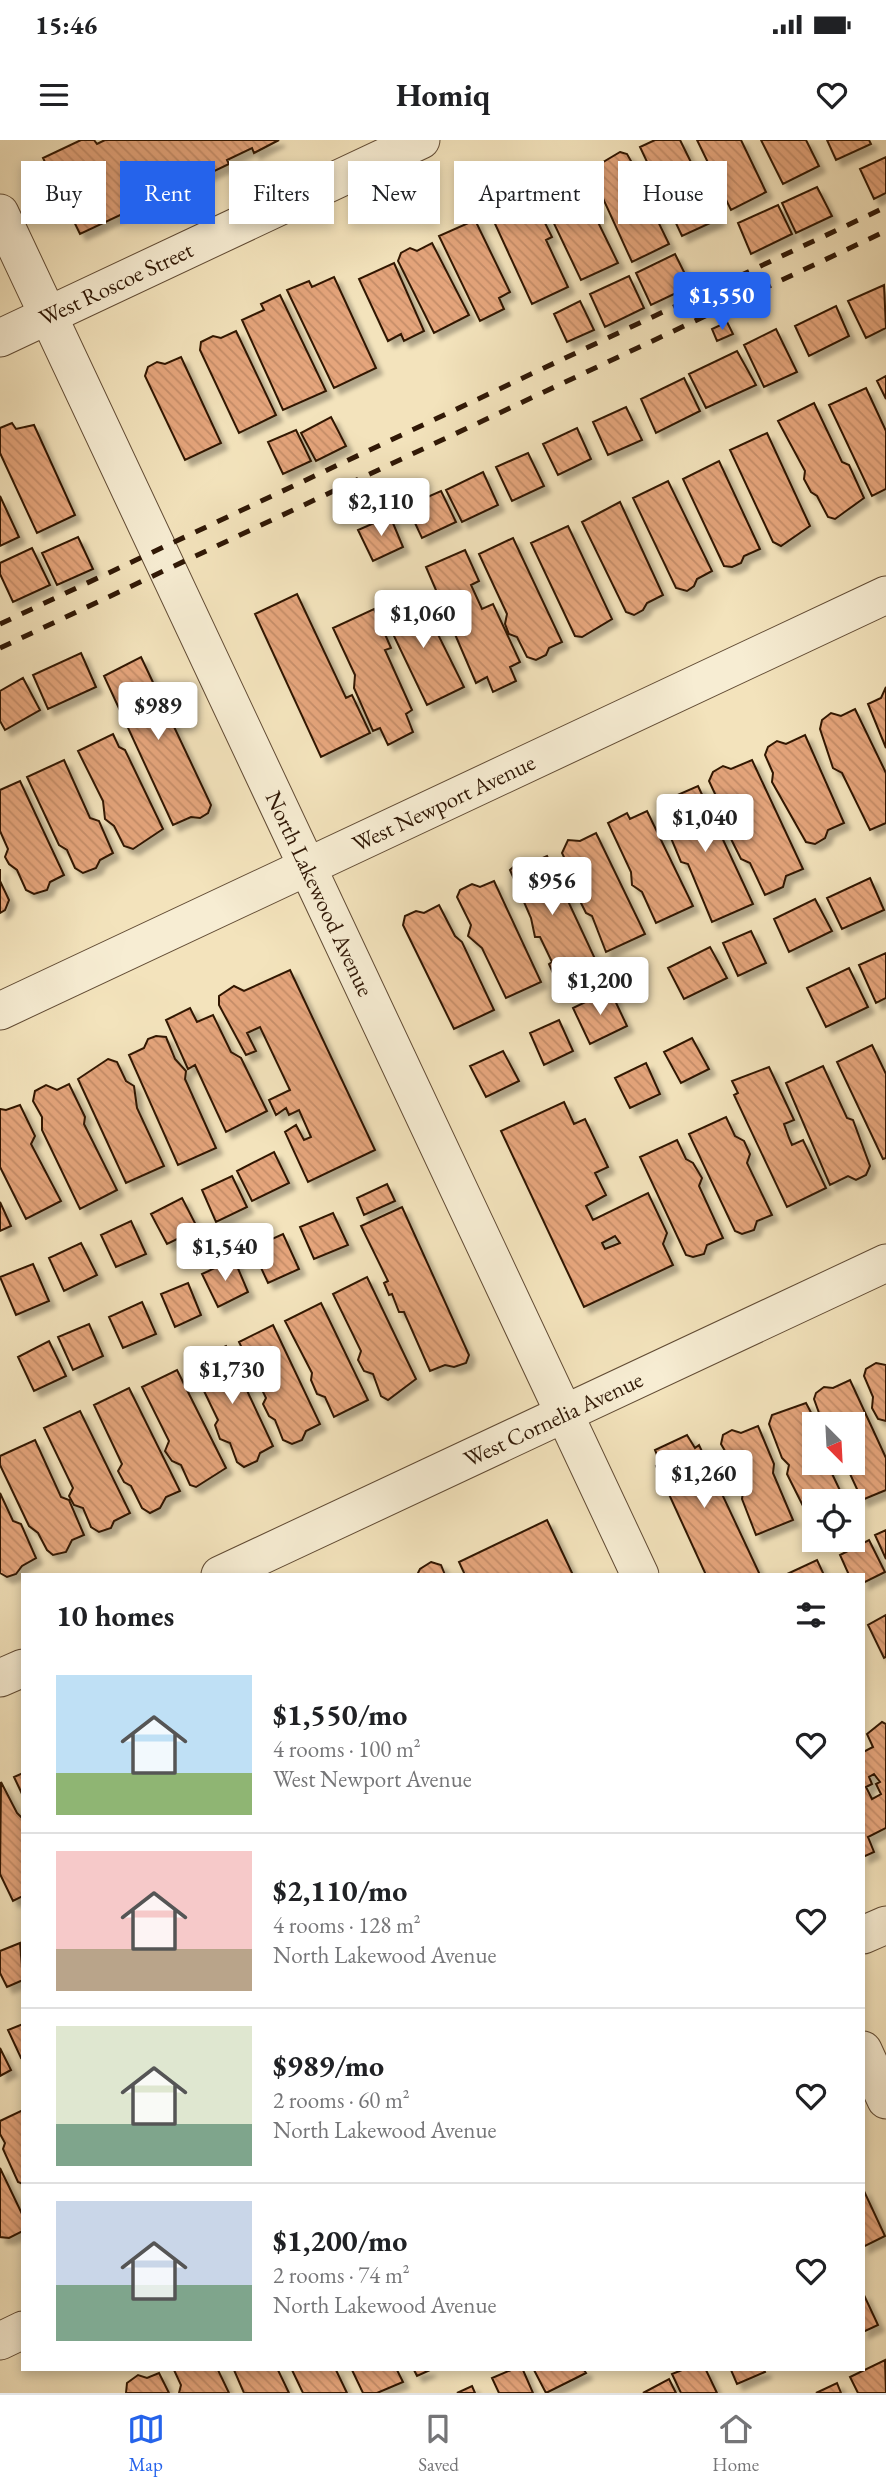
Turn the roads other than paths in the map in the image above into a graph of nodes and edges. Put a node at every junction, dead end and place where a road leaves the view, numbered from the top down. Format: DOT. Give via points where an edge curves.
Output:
graph roads {
  1 [pos="421,140"];
  2 [pos="0,213"];
  3 [pos="48,316"];
  4 [pos="0,338"];
  5 [pos="886,595"];
  6 [pos="307,867"];
  7 [pos="0,1011"];
  8 [pos="886,1263"];
  9 [pos="564,1414"];
  10 [pos="224,1573"];
  11 [pos="639,1573"];
  12 [pos="21,1669"];
  13 [pos="0,1678"];
  14 [pos="886,1925"];
  15 [pos="865,1935"];
  16 [pos="865,2054"];
  17 [pos="886,2100"];
  18 [pos="21,2331"];
  19 [pos="0,2341"];
  1 -- 3 [label="street, West Roscoe Street"];
  2 -- 3 [label="street, North Lakewood Avenue"];
  3 -- 4 [label="street, West Roscoe Street"];
  3 -- 6 [label="street, North Lakewood Avenue"];
  5 -- 6 [label="street, West Newport Avenue"];
  6 -- 7 [label="street, West Newport Avenue"];
  6 -- 9 [label="street, North Lakewood Avenue"];
  8 -- 9 [label="street, West Cornelia Avenue"];
  9 -- 10 [label="street, West Cornelia Avenue"];
  9 -- 11 [label="street, North Lakewood Avenue"];
  12 -- 13 [label="street"];
  14 -- 15 [label="street"];
  16 -- 17 [label="street"];
  18 -- 19 [label="street"];
}
